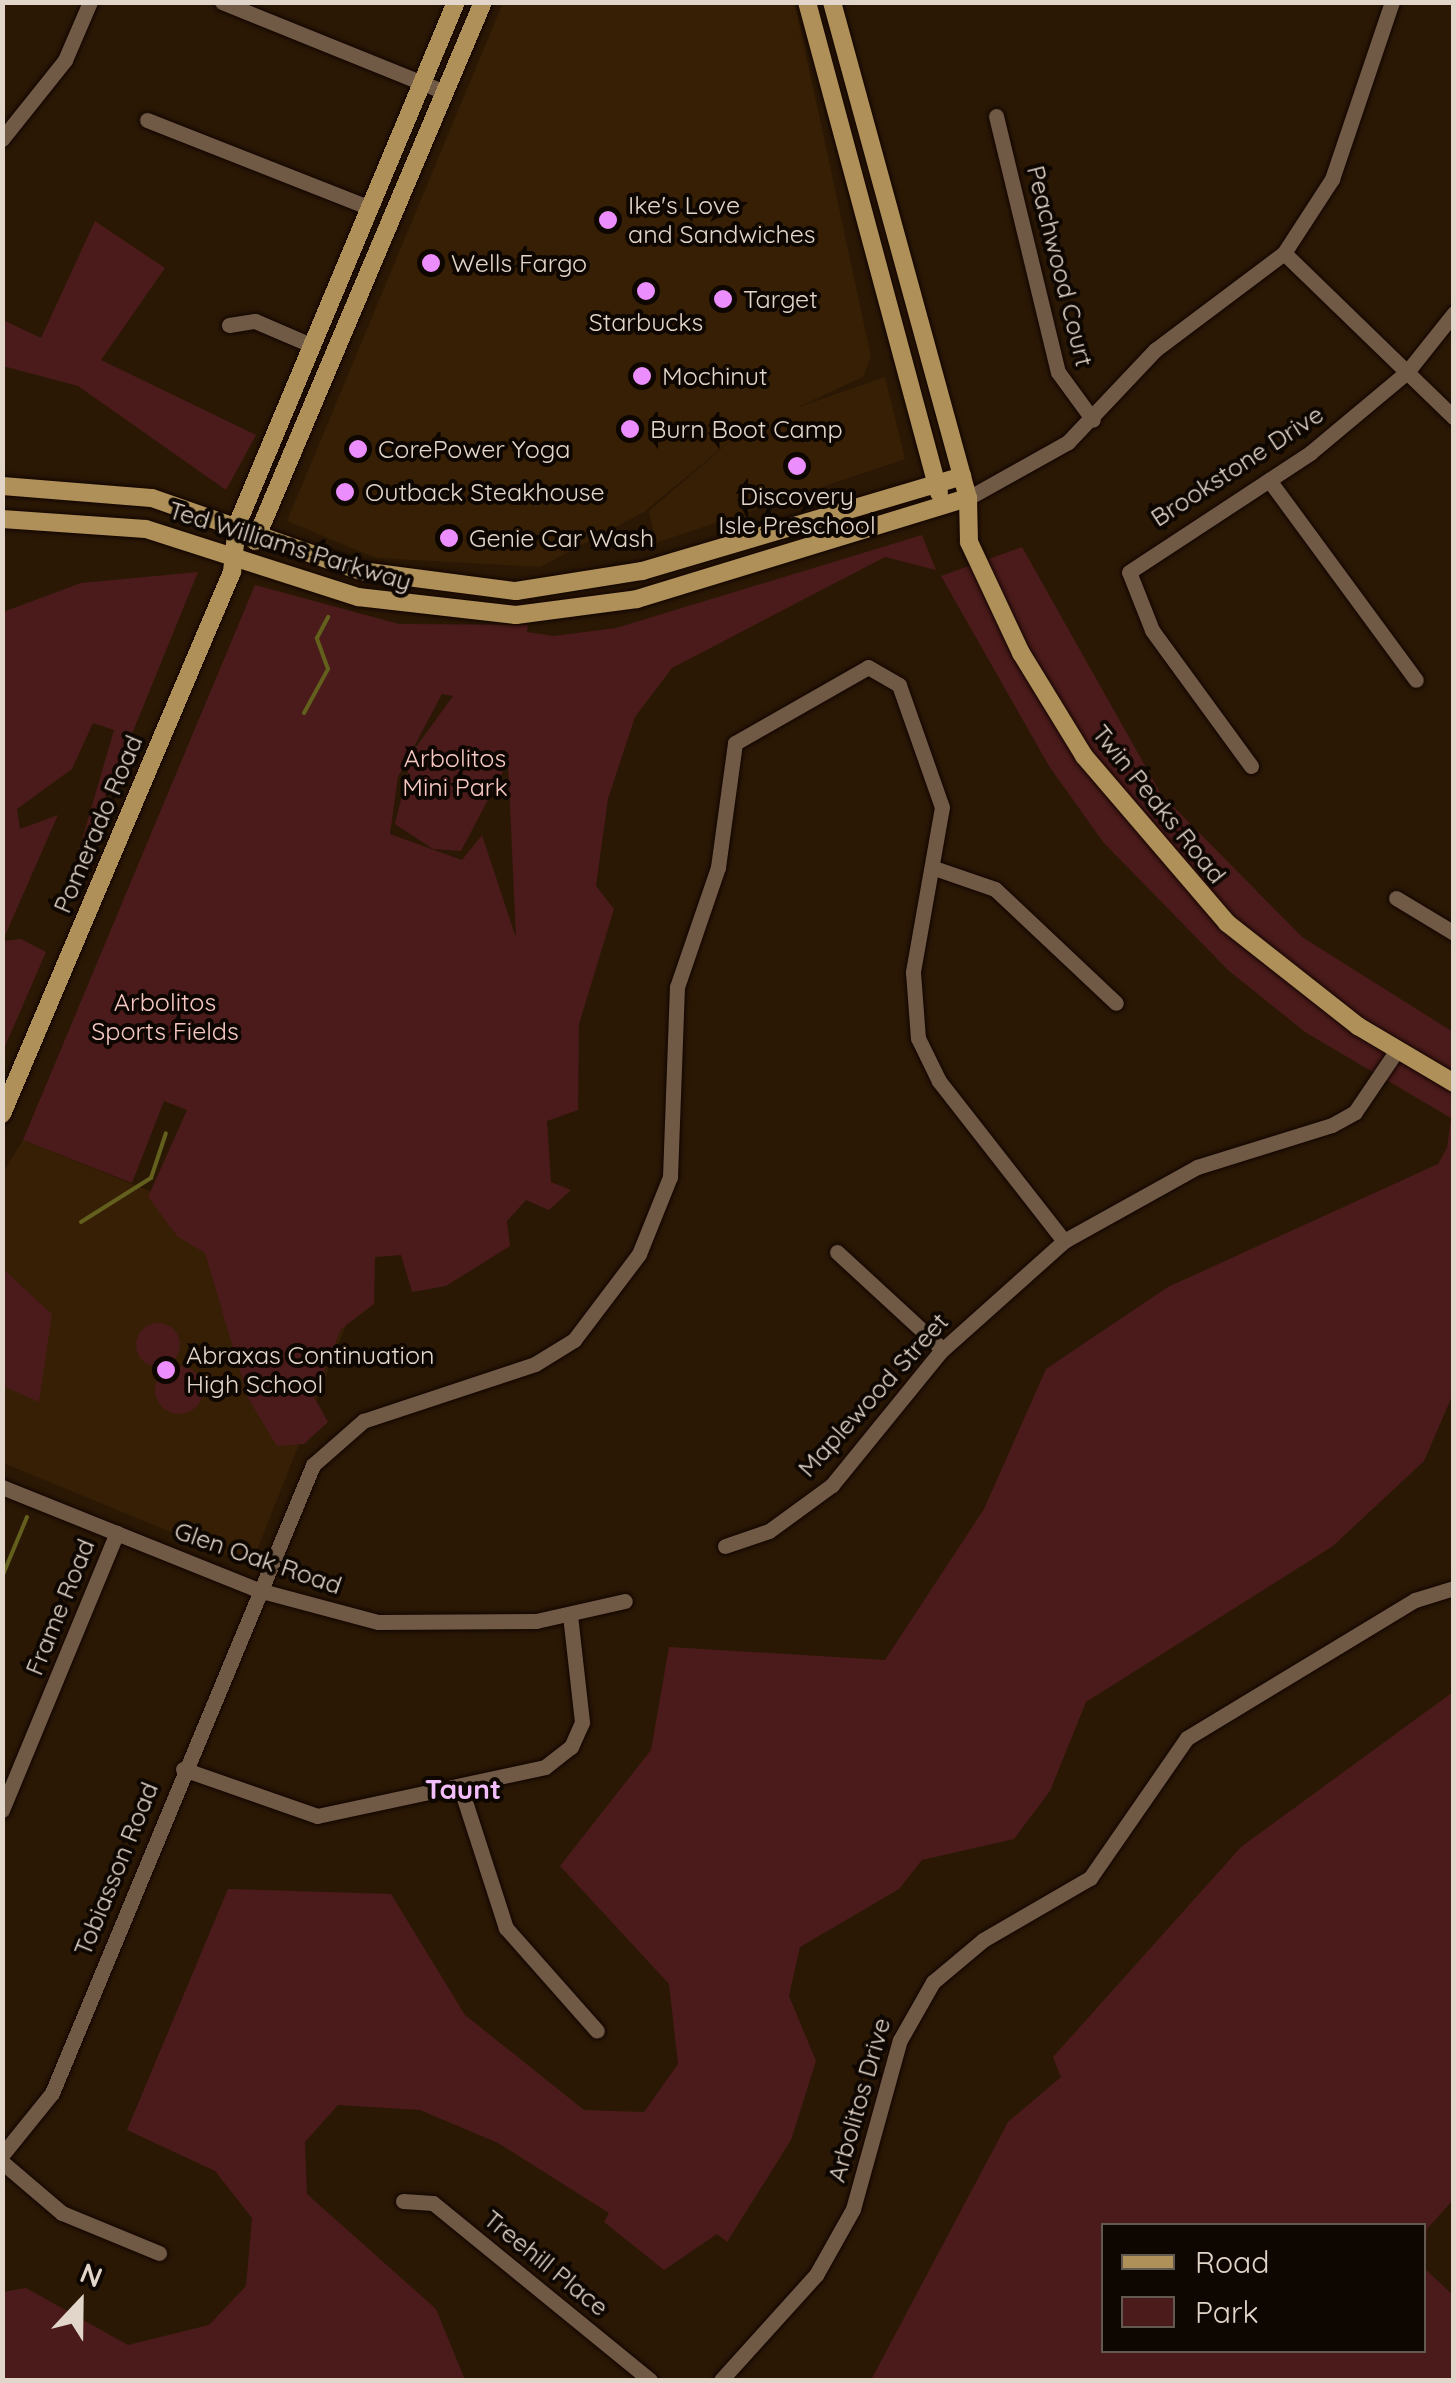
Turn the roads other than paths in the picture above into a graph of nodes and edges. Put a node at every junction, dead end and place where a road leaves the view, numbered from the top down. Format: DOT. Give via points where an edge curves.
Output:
graph roads {
  1 [pos="90,2"];
  2 [pos="222,2"];
  3 [pos="456,2"];
  4 [pos="483,2"];
  5 [pos="807,2"];
  6 [pos="832,2"];
  7 [pos="1392,2"];
  8 [pos="818,44"];
  9 [pos="422,83"];
  10 [pos="445,92"];
  11 [pos="996,116"];
  12 [pos="147,120"];
  13 [pos="2,139"];
  14 [pos="886,201"];
  15 [pos="370,208"];
  16 [pos="1284,254"];
  17 [pos="1454,314"];
  18 [pos="229,325"];
  19 [pos="314,346"];
  20 [pos="1407,372"];
  21 [pos="1454,418"];
  22 [pos="1094,420"];
  23 [pos="962,476"];
  24 [pos="1269,480"];
  25 [pos="936,483"];
  26 [pos="2,486"];
  27 [pos="973,492"];
  28 [pos="942,505"];
  29 [pos="962,517"];
  30 [pos="2,519"];
  31 [pos="237,525"];
  32 [pos="262,534"];
  33 [pos="239,554"];
  34 [pos="1416,680"];
  35 [pos="1251,766"];
  36 [pos="937,869"];
  37 [pos="1396,898"];
  38 [pos="1454,932"];
  39 [pos="1116,1003"];
  40 [pos="1398,1050"];
  41 [pos="1454,1083"];
  42 [pos="2,1114"];
  43 [pos="1064,1240"];
  44 [pos="836,1252"];
  45 [pos="942,1350"];
  46 [pos="2,1487"];
  47 [pos="117,1533"];
  48 [pos="725,1546"];
  49 [pos="1454,1588"];
  50 [pos="258,1590"];
  51 [pos="625,1601"];
  52 [pos="570,1614"];
  53 [pos="183,1769"];
  54 [pos="461,1788"];
  55 [pos="2,1810"];
  56 [pos="597,2031"];
  57 [pos="2,2159"];
  58 [pos="403,2201"];
  59 [pos="158,2253"];
  60 [pos="650,2380"];
  61 [pos="721,2380"];
  1 -- 13 [label="street" via="65,60"];
  2 -- 9 [label="street"];
  3 -- 9 [label="main road, Pomerado Road"];
  4 -- 10 [label="main road, Pomerado Road"];
  5 -- 8 [label="main road"];
  6 -- 14 [label="main road"];
  7 -- 16 [label="street" via="1332,178"];
  8 -- 14 [label="main road" via="834,48"];
  8 -- 25 [label="main road"];
  9 -- 10 [label="street"];
  9 -- 15 [label="main road, Pomerado Road"];
  10 -- 32 [label="main road, Pomerado Road"];
  11 -- 22 [label="street, Peachwood Court" via="1058,372"];
  12 -- 15 [label="street"];
  14 -- 23 [label="main road"];
  15 -- 19 [label="main road, Pomerado Road"];
  16 -- 20 [label="street"];
  16 -- 22 [label="street" via="1155,350"];
  17 -- 20 [label="street, Brookstone Drive"];
  18 -- 19 [label="street" via="254,321"];
  19 -- 31 [label="main road, Pomerado Road"];
  20 -- 21 [label="street"];
  20 -- 24 [label="street, Brookstone Drive"];
  22 -- 27 [label="street" via="1037,462"];
  23 -- 25 [label="main road, Ted Williams Parkway"];
  23 -- 27 [label="main road"];
  24 -- 34 [label="street"];
  24 -- 35 [label="street, Brookstone Drive" via="1129,572 1152,630"];
  25 -- 28 [label="main road"];
  25 -- 32 [label="main road, Ted Williams Parkway" via="642,572 548,588 397,580"];
  26 -- 31 [label="main road, Ted Williams Parkway" via="152,498"];
  27 -- 28 [label="main road, Ted Williams Parkway"];
  27 -- 29 [label="main road"];
  28 -- 29 [label="main road"];
  28 -- 33 [label="main road, Ted Williams Parkway" via="638,600 535,614 412,608"];
  29 -- 40 [label="main road, Twin Peaks Road" via="1021,653 1084,756 1161,855 1302,987"];
  30 -- 33 [label="main road, Ted Williams Parkway" via="146,529"];
  31 -- 32 [label="main road, Ted Williams Parkway"];
  31 -- 33 [label="main road, Pomerado Road"];
  32 -- 33 [label="main road, Pomerado Road"];
  33 -- 42 [label="main road, Pomerado Road"];
  36 -- 39 [label="street" via="995,889"];
  36 -- 43 [label="street" via="913,972 918,1038 939,1081"];
  36 -- 50 [label="street, Tobiasson Road" via="942,808 932,771 899,685 882,668 846,678 735,743 718,867 677,987 670,1177 606,1306 535,1364 386,1410 330,1445 303,1481"];
  37 -- 38 [label="street"];
  40 -- 41 [label="main road, Twin Peaks Road"];
  40 -- 43 [label="street, Maplewood Street" via="1343,1118 1197,1167"];
  43 -- 45 [label="street, Maplewood Street"];
  44 -- 45 [label="street"];
  45 -- 48 [label="street, Maplewood Street" via="832,1485 769,1531"];
  46 -- 47 [label="street, Glen Oak Road"];
  47 -- 50 [label="street, Glen Oak Road"];
  47 -- 55 [label="street, Frame Road"];
  49 -- 61 [label="street, Arbolitos Drive" via="1414,1600 1186,1738 1090,1878 983,1940 934,1982 900,2040 852,2209 816,2275"];
  50 -- 52 [label="street, Glen Oak Road" via="378,1622"];
  50 -- 53 [label="street, Tobiasson Road"];
  51 -- 52 [label="street, Glen Oak Road"];
  52 -- 54 [label="street" via="584,1706 571,1747 545,1766"];
  53 -- 54 [label="street" via="317,1816"];
  53 -- 57 [label="street, Tobiasson Road" via="52,2093"];
  54 -- 56 [label="street" via="506,1928"];
  57 -- 59 [label="street" via="62,2214"];
  58 -- 60 [label="street, Treehill Place" via="433,2203"];
}
